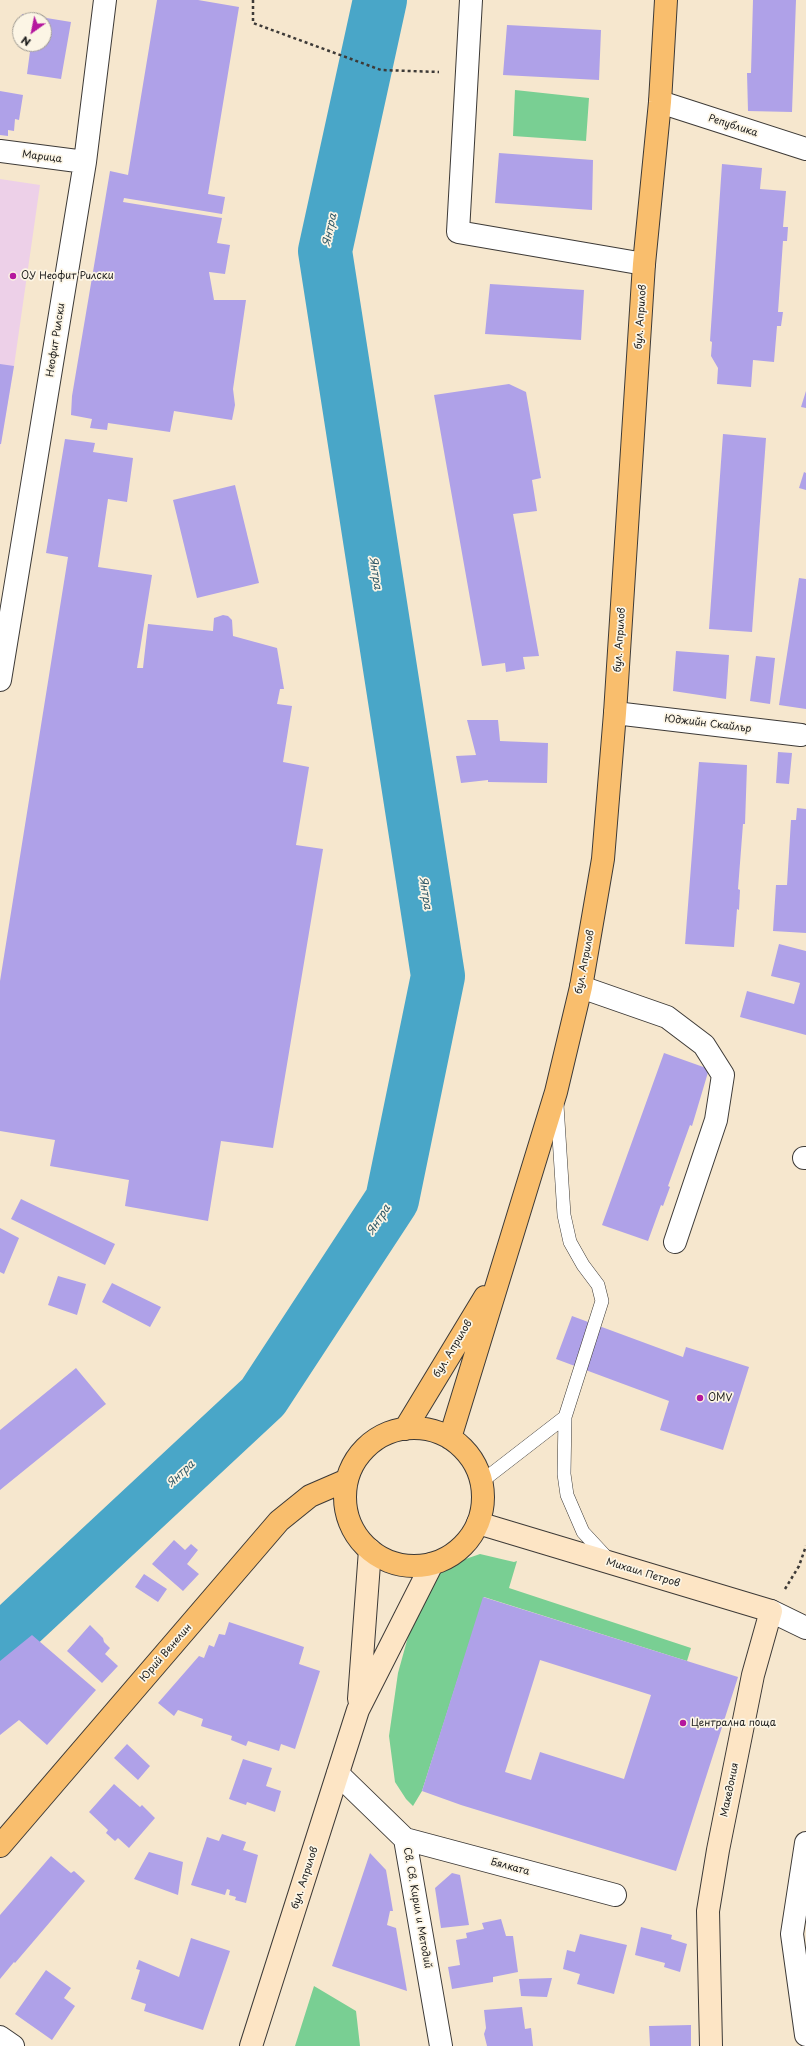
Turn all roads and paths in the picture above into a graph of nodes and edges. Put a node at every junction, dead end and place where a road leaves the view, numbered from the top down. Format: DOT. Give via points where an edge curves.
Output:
graph roads {
  1 [pos="105,0"];
  2 [pos="253,0"];
  3 [pos="471,0"];
  4 [pos="666,0"];
  5 [pos="467,74"];
  6 [pos="660,102"];
  7 [pos="806,149"];
  8 [pos="0,152"];
  9 [pos="85,162"];
  10 [pos="644,264"];
  11 [pos="0,680"];
  12 [pos="615,713"];
  13 [pos="801,735"];
  14 [pos="581,987"];
  15 [pos="556,1092"];
  16 [pos="675,1242"];
  17 [pos="502,1268"];
  18 [pos="565,1417"];
  19 [pos="405,1429"];
  20 [pos="450,1438"];
  21 [pos="347,1480"];
  22 [pos="482,1482"];
  23 [pos="478,1523"];
  24 [pos="806,1546"];
  25 [pos="370,1550"];
  26 [pos="432,1564"];
  27 [pos="613,1564"];
  28 [pos="771,1611"];
  29 [pos="806,1628"];
  30 [pos="358,1710"];
  31 [pos="338,1774"];
  32 [pos="405,1839"];
  33 [pos="806,1843"];
  34 [pos="0,1846"];
  35 [pos="615,1894"];
  36 [pos="806,2035"];
  37 [pos="0,2037"];
  38 [pos="13,2046"];
  39 [pos="251,2046"];
  40 [pos="441,2046"];
  41 [pos="711,2046"];
  1 -- 9 [label="street, Неофит Рилски"];
  2 -- 5 [label="path" via="253,23 381,70"];
  3 -- 5 [label="street"];
  4 -- 6 [label="main road, бул. Априлов"];
  5 -- 10 [label="street" via="458,232"];
  6 -- 7 [label="street, Република"];
  6 -- 10 [label="main road, бул. Априлов"];
  8 -- 9 [label="street, Марица"];
  9 -- 11 [label="street, Неофит Рилски"];
  10 -- 12 [label="main road, бул. Априлов"];
  12 -- 13 [label="street, Юджийн Скайлър"];
  12 -- 14 [label="main road, бул. Априлов" via="603,859"];
  14 -- 15 [label="main road, бул. Априлов"];
  14 -- 16 [label="street" via="667,1017 704,1045 723,1076 716,1120"];
  15 -- 17 [label="main road, бул. Априлов"];
  15 -- 18 [label="lane" via="567,1229 570,1242 598,1284 602,1301"];
  17 -- 19 [label="main road, бул. Априлов"];
  17 -- 20 [label="main road, бул. Априлов"];
  18 -- 22 [label="lane"];
  18 -- 27 [label="lane" via="564,1474 567,1495 583,1532"];
  19 -- 20 [label="main road" via="428,1430"];
  19 -- 21 [label="main road" via="385,1434 368,1445 355,1461"];
  20 -- 22 [label="main road" via="470,1457"];
  21 -- 25 [label="main road" via="345,1501 350,1523"];
  21 -- 34 [label="main road, Юрий Венелин" via="310,1496 279,1521"];
  22 -- 23 [label="main road" via="483,1503"];
  23 -- 26 [label="main road" via="460,1549"];
  23 -- 27 [label="main road, Михаил Петров"];
  24 -- 28 [label="path" via="799,1566"];
  25 -- 26 [label="main road" via="379,1557 399,1565"];
  25 -- 30 [label="main road, бул. Априлов"];
  26 -- 30 [label="main road, бул. Априлов"];
  27 -- 28 [label="main road, Михаил Петров"];
  28 -- 29 [label="street, Михаил Петров"];
  28 -- 41 [label="main road, Македония" via="753,1675 708,1910"];
  30 -- 31 [label="main road, бул. Априлов"];
  31 -- 32 [label="street, Св. Св. Кирил и Методий"];
  31 -- 39 [label="main road, бул. Априлов"];
  32 -- 35 [label="street, Бялката"];
  32 -- 40 [label="street, Св. Св. Кирил и Методий"];
  33 -- 36 [label="street" via="792,1934"];
  37 -- 38 [label="street"];
}
